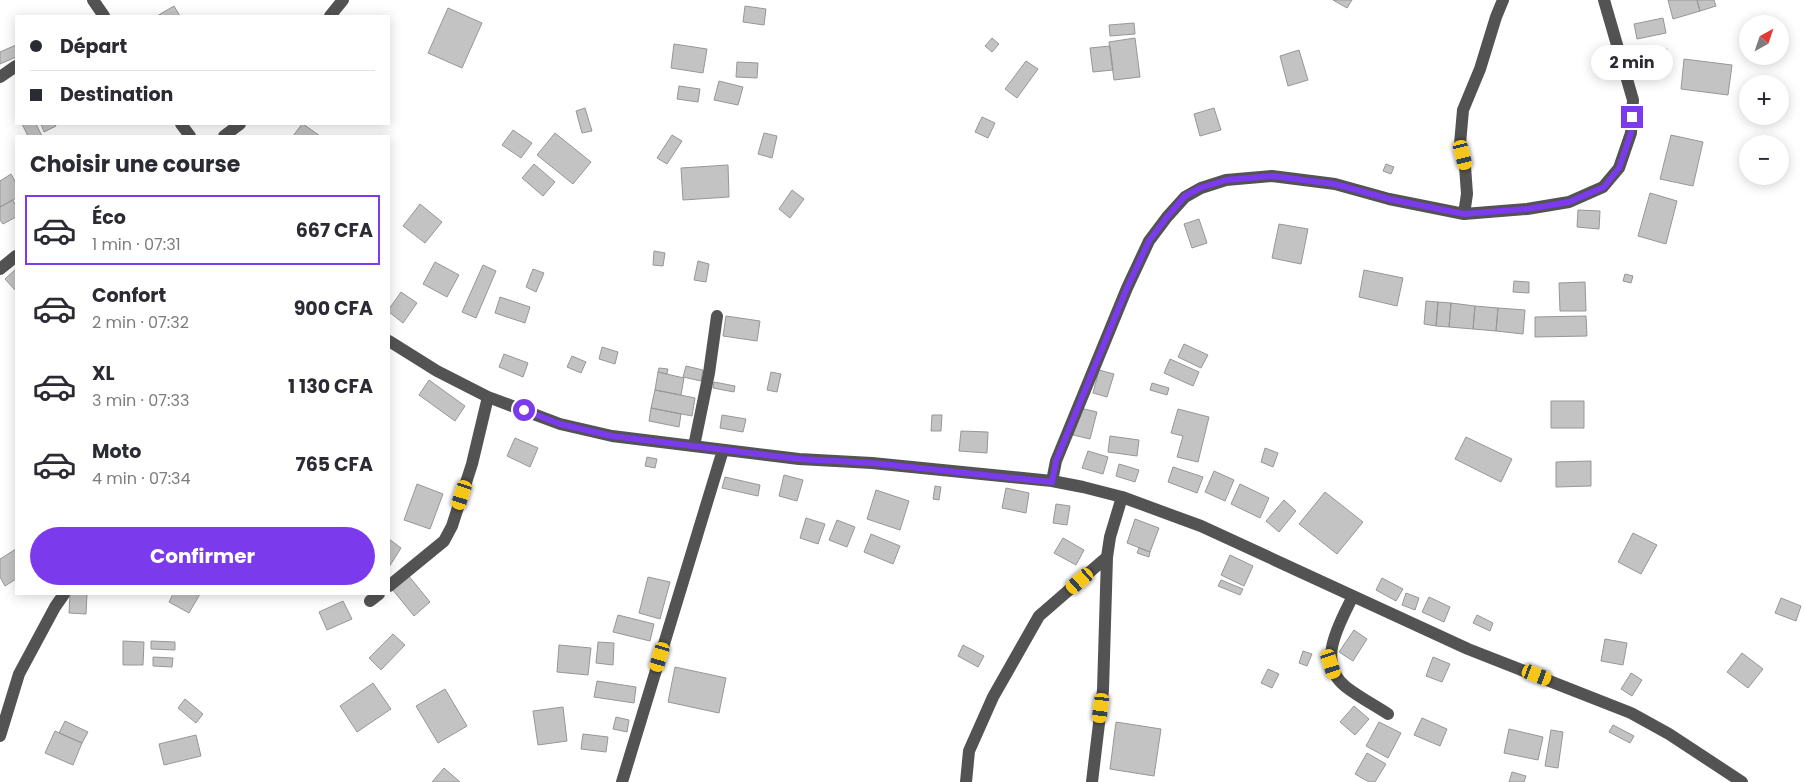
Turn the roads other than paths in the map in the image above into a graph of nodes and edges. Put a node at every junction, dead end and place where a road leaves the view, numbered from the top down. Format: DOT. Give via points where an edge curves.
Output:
graph roads {
  1 [pos="93,0"];
  2 [pos="343,0"];
  3 [pos="1503,0"];
  4 [pos="1604,0"];
  5 [pos="99,15"];
  6 [pos="331,15"];
  7 [pos="15,67"];
  8 [pos="0,77"];
  9 [pos="239,125"];
  10 [pos="225,135"];
  11 [pos="1464,214"];
  12 [pos="15,257"];
  13 [pos="0,269"];
  14 [pos="717,316"];
  15 [pos="390,342"];
  16 [pos="488,397"];
  17 [pos="694,446"];
  18 [pos="724,450"];
  19 [pos="1052,482"];
  20 [pos="1122,497"];
  21 [pos="1107,557"];
  22 [pos="390,585"];
  23 [pos="63,595"];
  24 [pos="1353,596"];
  25 [pos="1388,714"];
  26 [pos="0,736"];
  27 [pos="622,782"];
  28 [pos="966,782"];
  29 [pos="1092,782"];
  30 [pos="1742,782"];
  1 -- 5 [label="street"];
  2 -- 6 [label="street"];
  3 -- 11 [label="street" via="1463,110 1460,144 1467,194"];
  4 -- 11 [label="street" via="1632,100 1631,133 1619,168 1604,187 1569,202"];
  7 -- 8 [label="street"];
  9 -- 10 [label="street"];
  11 -- 19 [label="street" via="1335,184 1272,176 1226,180 1185,196 1149,241 1127,288 1056,461"];
  12 -- 13 [label="street"];
  14 -- 17 [label="street"];
  15 -- 16 [label="street" via="438,372"];
  16 -- 17 [label="street" via="560,424 612,436"];
  16 -- 22 [label="street" via="472,464 452,526 444,541"];
  17 -- 18 [label="street"];
  18 -- 19 [label="street"];
  18 -- 27 [label="street"];
  19 -- 20 [label="street"];
  20 -- 21 [label="street"];
  20 -- 24 [label="street" via="1201,526"];
  21 -- 28 [label="street" via="1040,616 993,698 969,751"];
  21 -- 29 [label="street" via="1103,690"];
  23 -- 26 [label="street" via="19,674"];
  24 -- 25 [label="street" via="1331,650 1334,675"];
  24 -- 30 [label="street" via="1468,649 1631,713 1670,734"];
}
